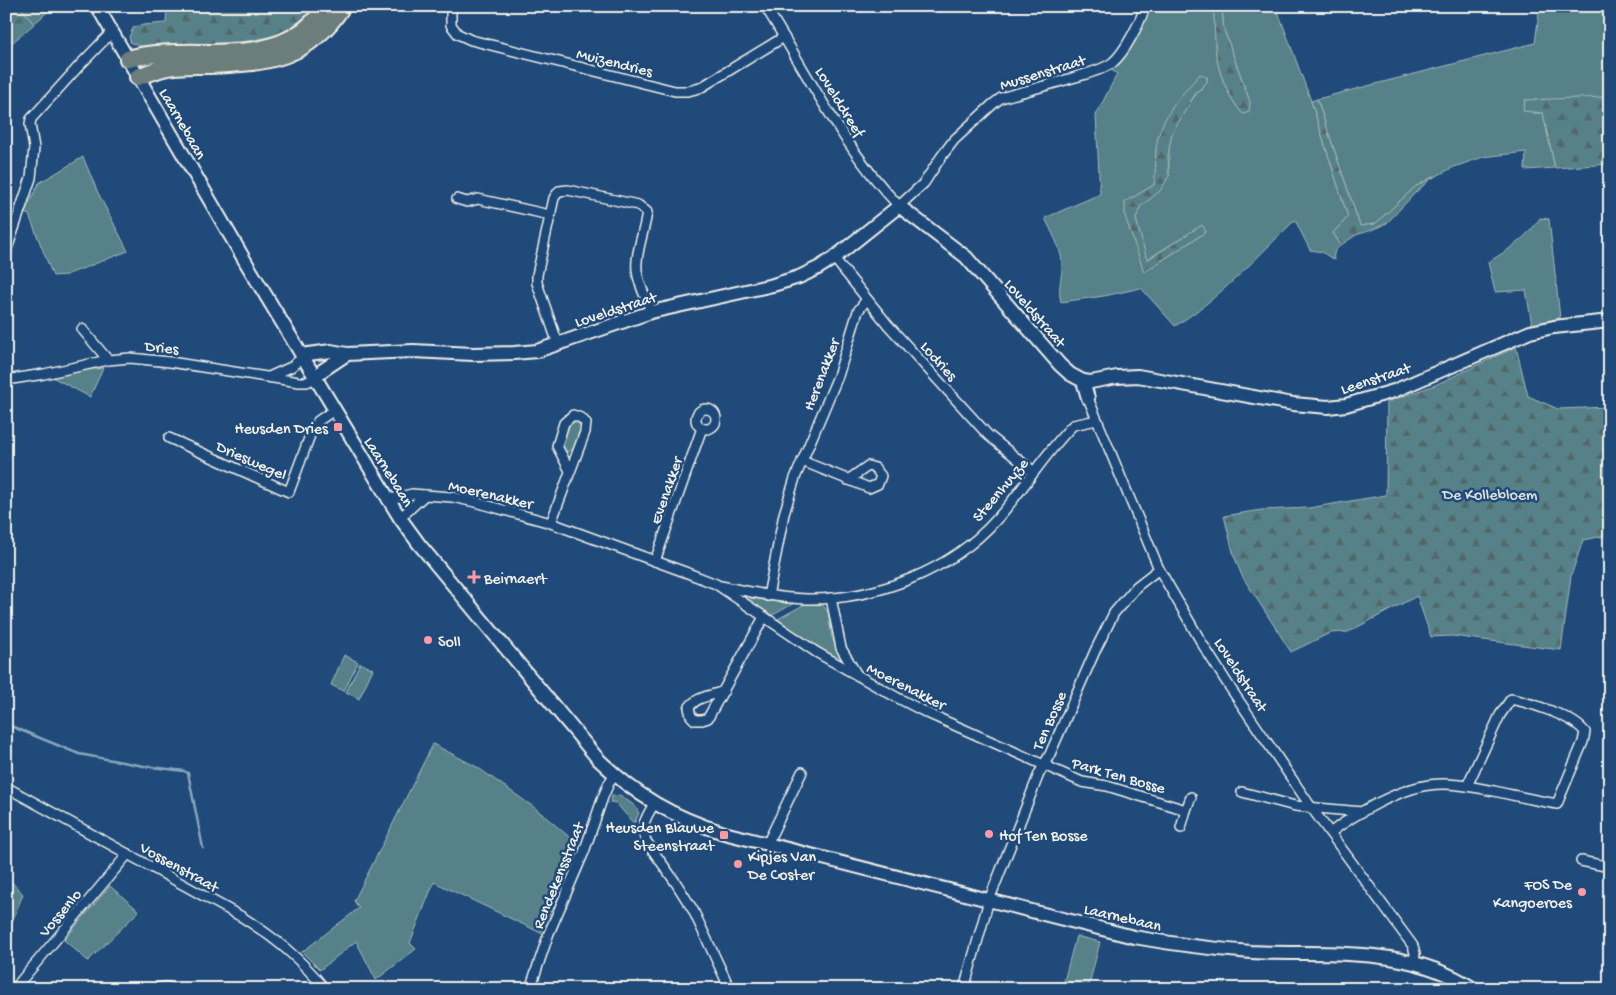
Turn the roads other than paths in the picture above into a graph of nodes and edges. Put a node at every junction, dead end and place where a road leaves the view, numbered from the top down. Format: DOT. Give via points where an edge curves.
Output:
graph roads {
  1 [pos="97,6"];
  2 [pos="328,6"];
  3 [pos="342,6"];
  4 [pos="451,6"];
  5 [pos="765,6"];
  6 [pos="1145,6"];
  7 [pos="112,32"];
  8 [pos="784,36"];
  9 [pos="128,59"];
  10 [pos="138,77"];
  11 [pos="457,199"];
  12 [pos="899,206"];
  13 [pos="550,215"];
  14 [pos="6,252"];
  15 [pos="834,258"];
  16 [pos="867,299"];
  17 [pos="651,312"];
  18 [pos="1610,320"];
  19 [pos="82,329"];
  20 [pos="558,344"];
  21 [pos="347,354"];
  22 [pos="303,357"];
  23 [pos="108,360"];
  24 [pos="270,376"];
  25 [pos="315,378"];
  26 [pos="6,380"];
  27 [pos="1083,381"];
  28 [pos="1088,398"];
  29 [pos="334,410"];
  30 [pos="1097,420"];
  31 [pos="702,428"];
  32 [pos="169,438"];
  33 [pos="802,460"];
  34 [pos="570,470"];
  35 [pos="1034,472"];
  36 [pos="848,480"];
  37 [pos="425,495"];
  38 [pos="387,500"];
  39 [pos="400,518"];
  40 [pos="551,523"];
  41 [pos="656,561"];
  42 [pos="1159,569"];
  43 [pos="716,584"];
  44 [pos="768,596"];
  45 [pos="831,598"];
  46 [pos="764,617"];
  47 [pos="858,677"];
  48 [pos="724,691"];
  49 [pos="1044,764"];
  50 [pos="802,772"];
  51 [pos="615,775"];
  52 [pos="1467,786"];
  53 [pos="6,787"];
  54 [pos="1242,792"];
  55 [pos="1191,797"];
  56 [pos="652,807"];
  57 [pos="1311,807"];
  58 [pos="1186,810"];
  59 [pos="1363,812"];
  60 [pos="1181,828"];
  61 [pos="1330,833"];
  62 [pos="767,844"];
  63 [pos="128,854"];
  64 [pos="1582,861"];
  65 [pos="1610,867"];
  66 [pos="989,900"];
  67 [pos="1414,962"];
  68 [pos="16,988"];
  69 [pos="150,989"];
  70 [pos="173,989"];
  71 [pos="325,989"];
  72 [pos="530,989"];
  73 [pos="730,989"];
  74 [pos="964,989"];
  75 [pos="1474,989"];
  1 -- 7 [label="street, Laarnebaan"];
  2 -- 9 [label="highway" via="305,30 266,48"];
  3 -- 10 [label="highway" via="323,30 291,53 251,63 164,67"];
  4 -- 8 [label="street, Muizendries" via="451,25 458,34 471,40 679,92 700,88"];
  5 -- 8 [label="street, Lovelddreef"];
  6 -- 12 [label="street, Mussenstraat" via="1130,38 1112,62 1090,73 1001,98 956,139 924,183"];
  7 -- 9 [label="street, Laarnebaan"];
  7 -- 14 [label="street" via="31,119 34,161 31,178"];
  8 -- 12 [label="street, Lovelddreef" via="855,152"];
  9 -- 10 [label="street, Laarnebaan"];
  10 -- 22 [label="street, Laarnebaan"];
  11 -- 13 [label="street" via="467,202 478,199"];
  12 -- 15 [label="street, Loveldstraat"];
  12 -- 27 [label="street, Loveldstraat" via="966,257 1060,365"];
  13 -- 17 [label="street" via="559,191 568,190 638,206 647,212 637,271"];
  13 -- 20 [label="street" via="537,283"];
  15 -- 16 [label="street, Lodries"];
  15 -- 17 [label="street, Loveldstraat" via="812,271 779,283"];
  16 -- 33 [label="street, Herenakker" via="858,311 838,376"];
  16 -- 35 [label="street, Lodries" via="988,435"];
  17 -- 20 [label="street, Loveldstraat"];
  18 -- 27 [label="street, Leenstraat" via="1530,332 1394,391 1346,405 1293,404 1138,376"];
  19 -- 23 [label="street"];
  20 -- 21 [label="street, Loveldstraat" via="537,351 514,353 413,351"];
  21 -- 22 [label="street, Loveldstraat" via="331,351"];
  21 -- 25 [label="street"];
  22 -- 24 [label="street" via="291,367"];
  22 -- 25 [label="street, Laarnebaan"];
  23 -- 24 [label="street, Dries" via="163,360"];
  23 -- 26 [label="street, Dries"];
  24 -- 25 [label="street, Dries" via="299,382"];
  25 -- 29 [label="street, Laarnebaan"];
  27 -- 28 [label="street, Loveldstraat"];
  28 -- 30 [label="street, Loveldstraat"];
  29 -- 32 [label="street, Drieswegel" via="318,421 312,430 289,492"];
  29 -- 38 [label="street, Laarnebaan"];
  30 -- 35 [label="street, Steenhuyze" via="1073,424"];
  30 -- 42 [label="street, Loveldstraat"];
  31 -- 41 [label="street, Evenakker"];
  33 -- 36 [label="street"];
  33 -- 44 [label="street, Herenakker" via="784,514"];
  34 -- 34 [label="street, Moerenakker" via="586,423 573,415 564,423 557,446"];
  34 -- 40 [label="street, Moerenakker"];
  35 -- 45 [label="street, Steenhuyze" via="996,520 942,562 884,588"];
  37 -- 38 [label="street, Moerenakker" via="412,494"];
  37 -- 39 [label="street, Moerenakker"];
  37 -- 40 [label="street, Moerenakker" via="475,502"];
  38 -- 39 [label="street, Laarnebaan"];
  39 -- 51 [label="street, Laarnebaan" via="424,552 579,737"];
  40 -- 41 [label="street, Moerenakker"];
  41 -- 43 [label="street, Moerenakker"];
  42 -- 49 [label="street, Ten Bosse" via="1137,586 1114,613"];
  42 -- 57 [label="street, Loveldstraat" via="1231,689"];
  43 -- 44 [label="street, Steenhuyze"];
  43 -- 46 [label="street, Moerenakker"];
  44 -- 45 [label="street, Steenhuyze"];
  45 -- 47 [label="street" via="841,648"];
  46 -- 47 [label="street, Moerenakker"];
  46 -- 48 [label="street"];
  47 -- 49 [label="street, Moerenakker" via="927,713"];
  49 -- 58 [label="street, Park Ten Bosse" via="1082,782 1108,786"];
  49 -- 66 [label="street, Ten Bosse"];
  50 -- 62 [label="street"];
  51 -- 56 [label="street, Laarnebaan"];
  51 -- 72 [label="street, Rendekensstraat" via="603,797"];
  52 -- 52 [label="street" via="1558,804 1585,732 1573,721 1511,698"];
  52 -- 59 [label="street" via="1431,784 1414,788"];
  53 -- 63 [label="street, Vossenstraat"];
  54 -- 57 [label="street"];
  55 -- 58 [label="street"];
  56 -- 62 [label="street, Laarnebaan" via="698,825"];
  56 -- 73 [label="street" via="642,826 646,841 684,894"];
  57 -- 59 [label="street"];
  57 -- 61 [label="street, Loveldstraat"];
  58 -- 60 [label="street"];
  59 -- 61 [label="street"];
  61 -- 67 [label="street, Loveldstraat" via="1413,946"];
  62 -- 66 [label="street, Laarnebaan"];
  63 -- 68 [label="street, Vossenlo"];
  63 -- 71 [label="street, Vossenstraat" via="274,938 300,960"];
  64 -- 65 [label="street"];
  66 -- 67 [label="street, Laarnebaan" via="1134,937 1175,944 1251,952 1385,956"];
  66 -- 74 [label="street, Ten Bosse"];
  67 -- 75 [label="street, Laarnebaan" via="1445,973"];
  69 -- 70 [label="street"];
}
